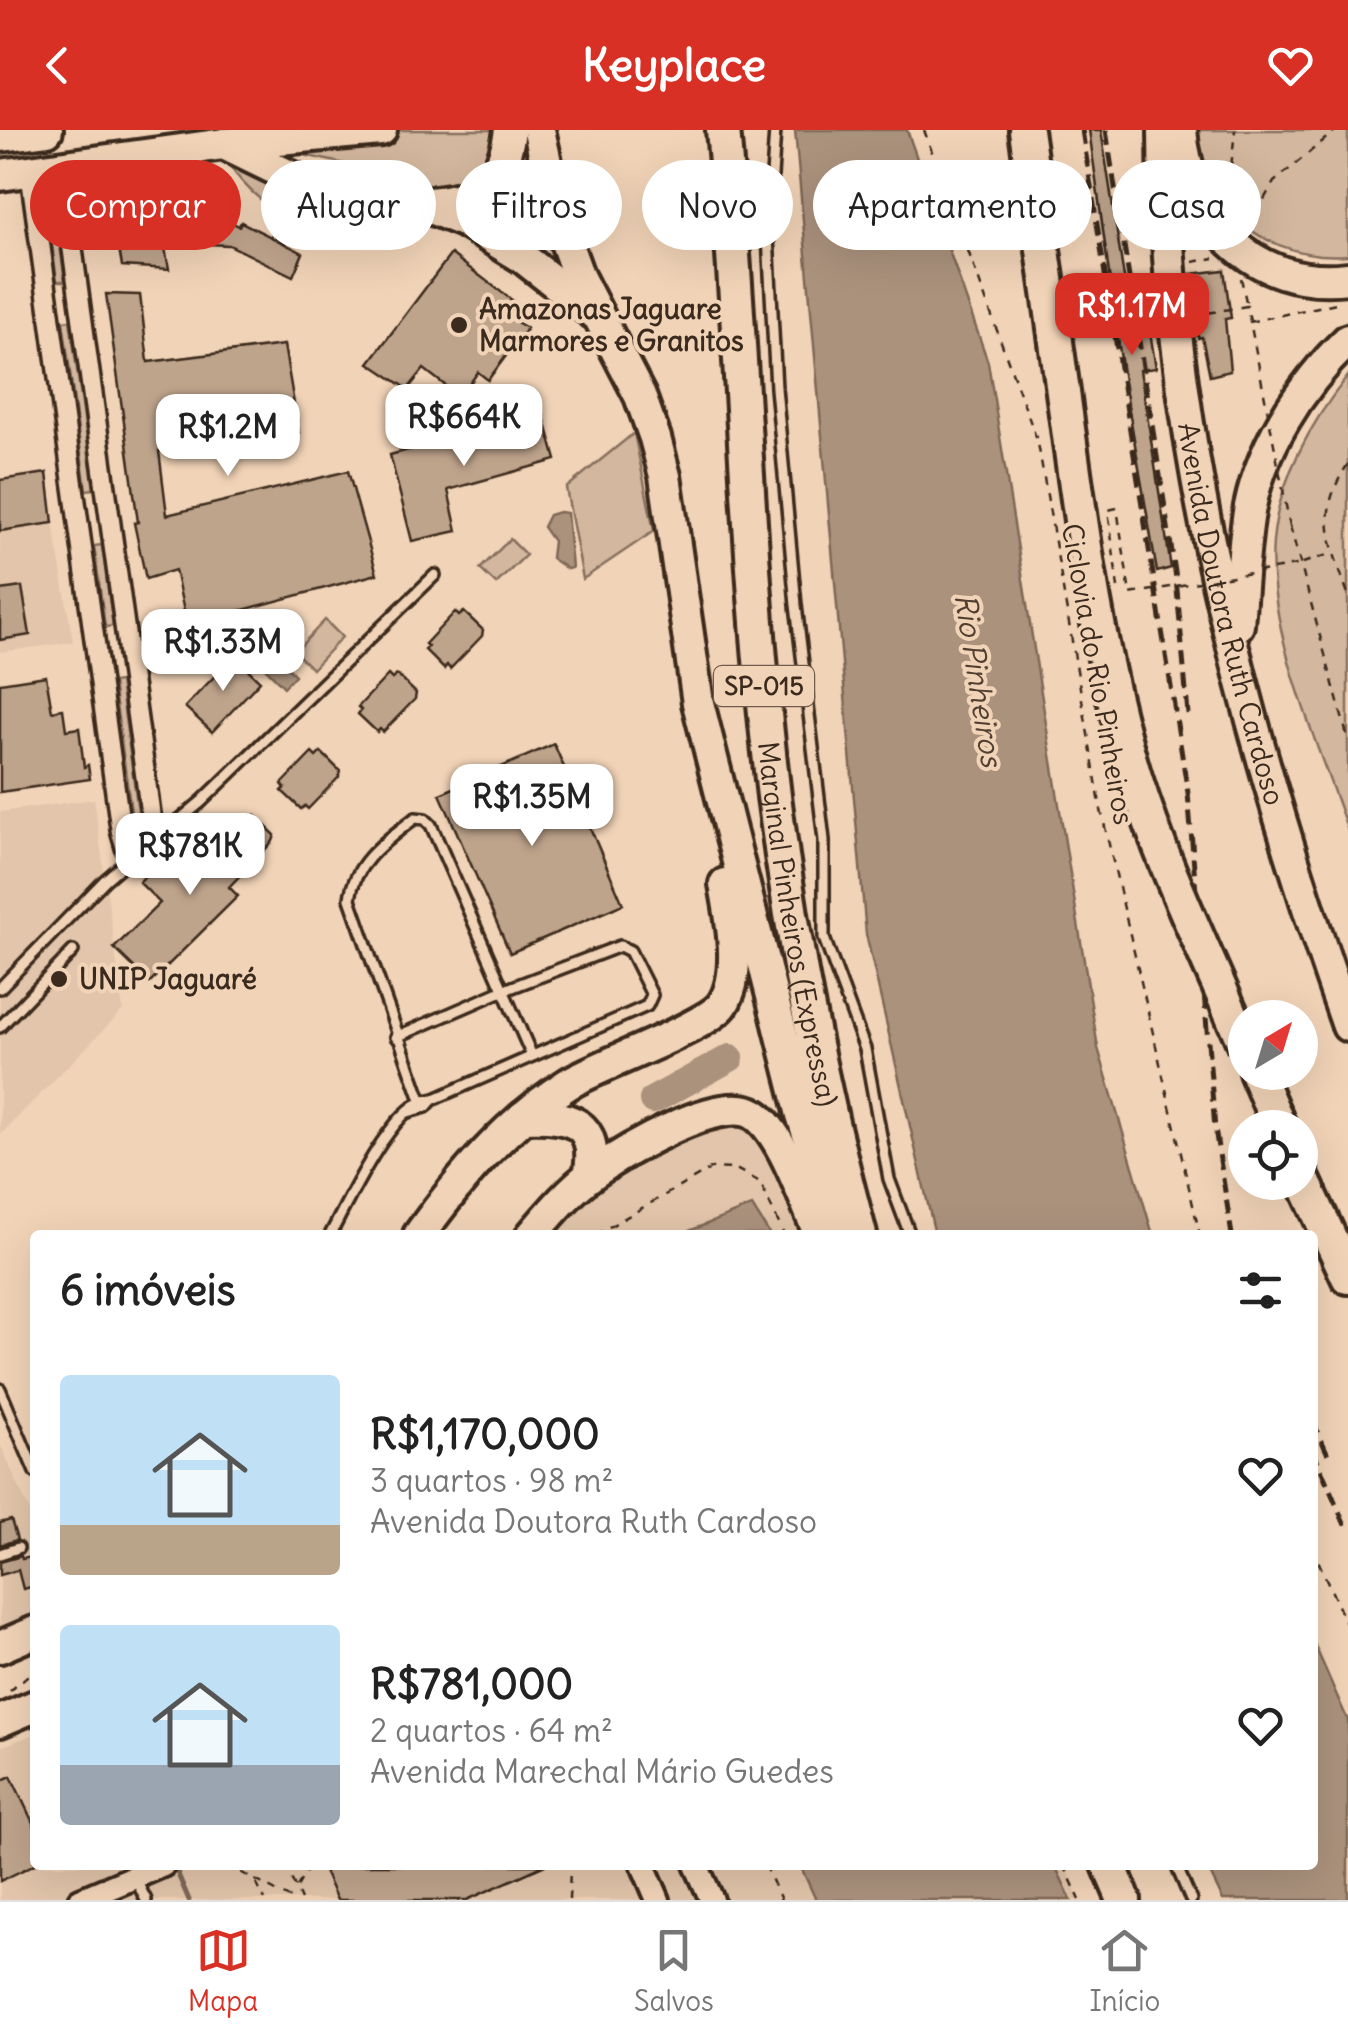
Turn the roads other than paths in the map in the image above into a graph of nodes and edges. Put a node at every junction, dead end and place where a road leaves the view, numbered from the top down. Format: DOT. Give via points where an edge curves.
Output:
graph roads {
  1 [pos="381,130"];
  2 [pos="510,130"];
  3 [pos="538,130"];
  4 [pos="722,130"];
  5 [pos="776,130"];
  6 [pos="1026,130"];
  7 [pos="1164,130"];
  8 [pos="1181,130"];
  9 [pos="38,131"];
  10 [pos="0,136"];
  11 [pos="224,144"];
  12 [pos="105,160"];
  13 [pos="261,162"];
  14 [pos="15,173"];
  15 [pos="436,201"];
  16 [pos="436,210"];
  17 [pos="73,250"];
  18 [pos="1348,278"];
  19 [pos="79,297"];
  20 [pos="48,300"];
  21 [pos="597,315"];
  22 [pos="1348,340"];
  23 [pos="109,514"];
  24 [pos="78,518"];
  25 [pos="435,574"];
  26 [pos="1234,648"];
  27 [pos="128,649"];
  28 [pos="97,654"];
  29 [pos="698,704"];
  30 [pos="142,850"];
  31 [pos="72,951"];
  32 [pos="0,988"];
  33 [pos="502,992"];
  34 [pos="1228,1006"];
  35 [pos="1348,1026"];
  36 [pos="0,1027"];
  37 [pos="396,1037"];
  38 [pos="532,1056"];
  39 [pos="426,1100"];
  40 [pos="523,1116"];
  41 [pos="589,1176"];
  42 [pos="1312,1200"];
  43 [pos="333,1230"];
  44 [pos="422,1230"];
  45 [pos="537,1230"];
  46 [pos="818,1230"];
  47 [pos="838,1230"];
  48 [pos="859,1230"];
  49 [pos="908,1230"];
  50 [pos="1348,1277"];
  51 [pos="0,1389"];
  52 [pos="30,1460"];
  53 [pos="18,1548"];
  54 [pos="0,1554"];
  55 [pos="0,1697"];
  56 [pos="30,1706"];
  57 [pos="30,1708"];
  58 [pos="0,1721"];
  59 [pos="645,1870"];
  60 [pos="698,1870"];
  61 [pos="1111,1870"];
  62 [pos="1178,1870"];
  63 [pos="149,1871"];
  64 [pos="80,1900"];
  65 [pos="146,1900"];
  66 [pos="658,1900"];
  67 [pos="712,1900"];
  68 [pos="1124,1900"];
  69 [pos="1191,1900"];
  1 -- 11 [label="highway"];
  2 -- 15 [label="highway" via="497,170 481,188 466,198"];
  3 -- 21 [label="highway" via="560,224"];
  4 -- 48 [label="highway, Marginal Pinheiros (Expressa) / SP-015" via="774,795 826,1104"];
  5 -- 49 [label="lane" via="768,236 776,388 824,840 824,938 865,1049 888,1179"];
  6 -- 34 [label="highway, bridge" via="1094,609 1113,697 1155,834"];
  7 -- 26 [label="highway, Avenida Doutora Ruth Cardoso" via="1167,267 1191,449"];
  8 -- 18 [label="highway" via="1199,204 1239,249 1286,273"];
  9 -- 10 [label="highway"];
  11 -- 12 [label="highway"];
  11 -- 13 [label="highway"];
  14 -- 20 [label="street"];
  16 -- 21 [label="highway" via="495,239"];
  17 -- 19 [label="street"];
  19 -- 20 [label="street"];
  19 -- 23 [label="street"];
  20 -- 24 [label="street"];
  21 -- 29 [label="highway" via="640,396 665,476"];
  22 -- 26 [label="highway" via="1282,423 1266,457 1248,516"];
  23 -- 24 [label="street"];
  23 -- 27 [label="street"];
  24 -- 28 [label="street"];
  25 -- 30 [label="lane" via="201,802"];
  26 -- 35 [label="highway, Avenida Doutora Ruth Cardoso" via="1296,877"];
  27 -- 28 [label="street"];
  27 -- 30 [label="street" via="151,816"];
  28 -- 30 [label="street" via="121,832 126,849"];
  29 -- 40 [label="highway" via="729,908 729,992 708,1018 570,1083"];
  29 -- 47 [label="highway" via="802,1114"];
  30 -- 32 [label="lane"];
  31 -- 36 [label="lane"];
  33 -- 37 [label="lane"];
  33 -- 37 [label="lane" via="431,826 415,818 365,862 351,886"];
  33 -- 38 [label="lane"];
  33 -- 38 [label="lane" via="623,946 652,996 646,1006"];
  37 -- 39 [label="lane"];
  38 -- 39 [label="lane"];
  39 -- 43 [label="lane" via="383,1139"];
  40 -- 41 [label="highway" via="559,1116 580,1126 593,1150"];
  40 -- 44 [label="highway"];
  41 -- 45 [label="highway"];
  41 -- 46 [label="highway" via="686,1122 740,1108 774,1134"];
  42 -- 50 [label="highway"];
  51 -- 52 [label="lane"];
  53 -- 54 [label="lane"];
  55 -- 56 [label="highway"];
  57 -- 58 [label="highway"];
  59 -- 66 [label="street"];
  60 -- 67 [label="street"];
  61 -- 68 [label="highway"];
  62 -- 69 [label="lane"];
  63 -- 64 [label="street"];
  63 -- 65 [label="lane"];
}
